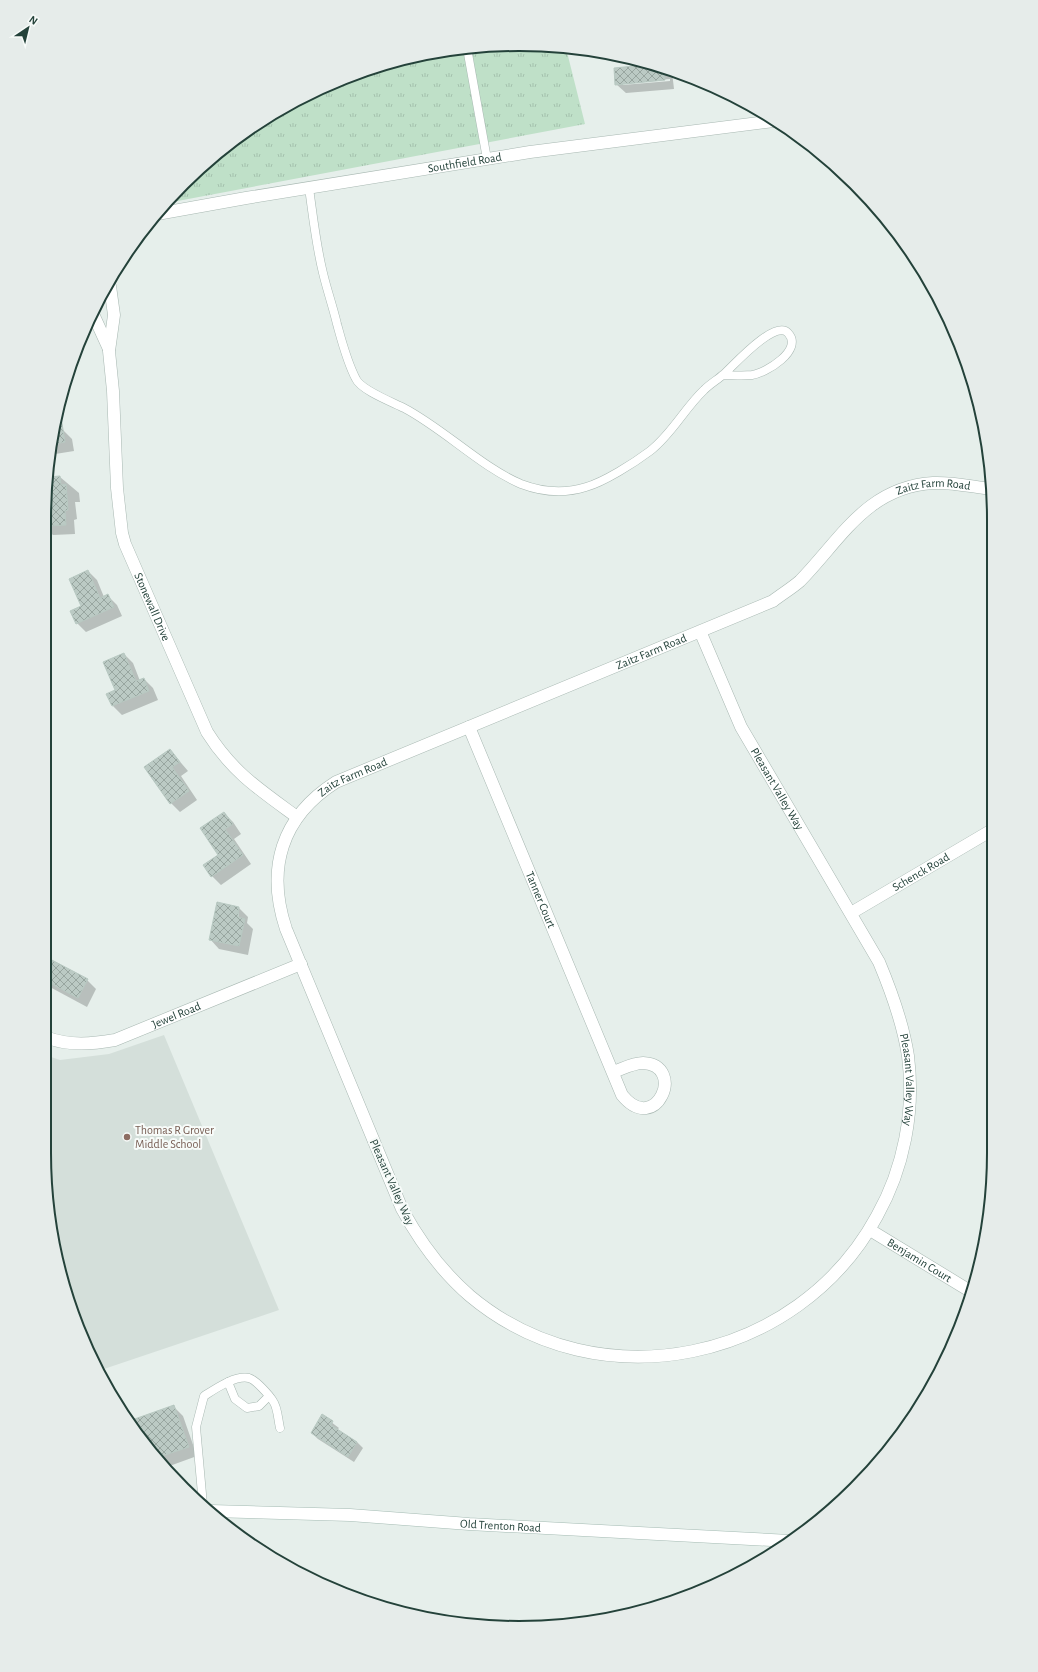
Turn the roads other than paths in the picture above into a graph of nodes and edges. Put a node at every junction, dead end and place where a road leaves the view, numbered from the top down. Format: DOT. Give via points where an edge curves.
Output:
graph roads {
  1 [pos="468,54"];
  2 [pos="766,122"];
  3 [pos="487,159"];
  4 [pos="309,188"];
  5 [pos="165,213"];
  6 [pos="111,291"];
  7 [pos="96,320"];
  8 [pos="109,350"];
  9 [pos="723,375"];
  10 [pos="986,488"];
  11 [pos="700,631"];
  12 [pos="469,727"];
  13 [pos="297,817"];
  14 [pos="987,833"];
  15 [pos="851,913"];
  16 [pos="301,964"];
  17 [pos="51,1039"];
  18 [pos="613,1072"];
  19 [pos="870,1230"];
  20 [pos="966,1289"];
  21 [pos="228,1382"];
  22 [pos="269,1396"];
  23 [pos="280,1428"];
  24 [pos="202,1498"];
  25 [pos="219,1512"];
  26 [pos="781,1541"];
  1 -- 3 [label="lane"];
  2 -- 3 [label="street, Southfield Road"];
  3 -- 4 [label="street, Southfield Road"];
  4 -- 5 [label="street, Southfield Road"];
  4 -- 9 [label="lane" via="323,271 344,348 356,380 428,422 492,468 521,484 560,492 586,487 615,473 650,451 668,434 705,389"];
  6 -- 8 [label="street, Stonewall Drive" via="114,315"];
  7 -- 8 [label="street, Stonewall Drive"];
  8 -- 13 [label="street, Stonewall Drive" via="117,488 125,544 207,732 218,750 246,780"];
  9 -- 9 [label="lane" via="764,337 778,330 785,330 790,334 792,348 763,372 751,375"];
  10 -- 11 [label="street, Zaitz Farm Road" via="933,483 895,492 861,513 799,582 773,601"];
  11 -- 12 [label="street, Zaitz Farm Road"];
  11 -- 15 [label="street, Pleasant Valley Way" via="741,727"];
  12 -- 13 [label="street, Zaitz Farm Road" via="336,782 310,802"];
  12 -- 18 [label="street, Tanner Court"];
  13 -- 16 [label="street, Pleasant Valley Way" via="280,854 277,894 284,924"];
  14 -- 15 [label="street, Schenck Road"];
  15 -- 19 [label="street, Pleasant Valley Way" via="879,962 893,994 907,1049 910,1086 907,1128 897,1173"];
  16 -- 17 [label="street, Jewel Road" via="115,1040 96,1044 75,1044"];
  16 -- 19 [label="street, Pleasant Valley Way" via="402,1209 416,1234 447,1274 471,1296 493,1313 521,1329 583,1351 615,1356 674,1355 734,1341 788,1313 815,1293 836,1274"];
  18 -- 18 [label="street, Tanner Court" via="622,1095 636,1107 650,1106 663,1095 664,1077 654,1066 638,1063"];
  19 -- 20 [label="street, Benjamin Court"];
  21 -- 22 [label="lane" via="249,1378"];
  21 -- 22 [label="lane" via="235,1399 247,1408 259,1406"];
  21 -- 24 [label="lane" via="204,1396 196,1427"];
  22 -- 23 [label="lane" via="274,1402"];
  25 -- 26 [label="street, Old Trenton Road" via="350,1515"];
}
